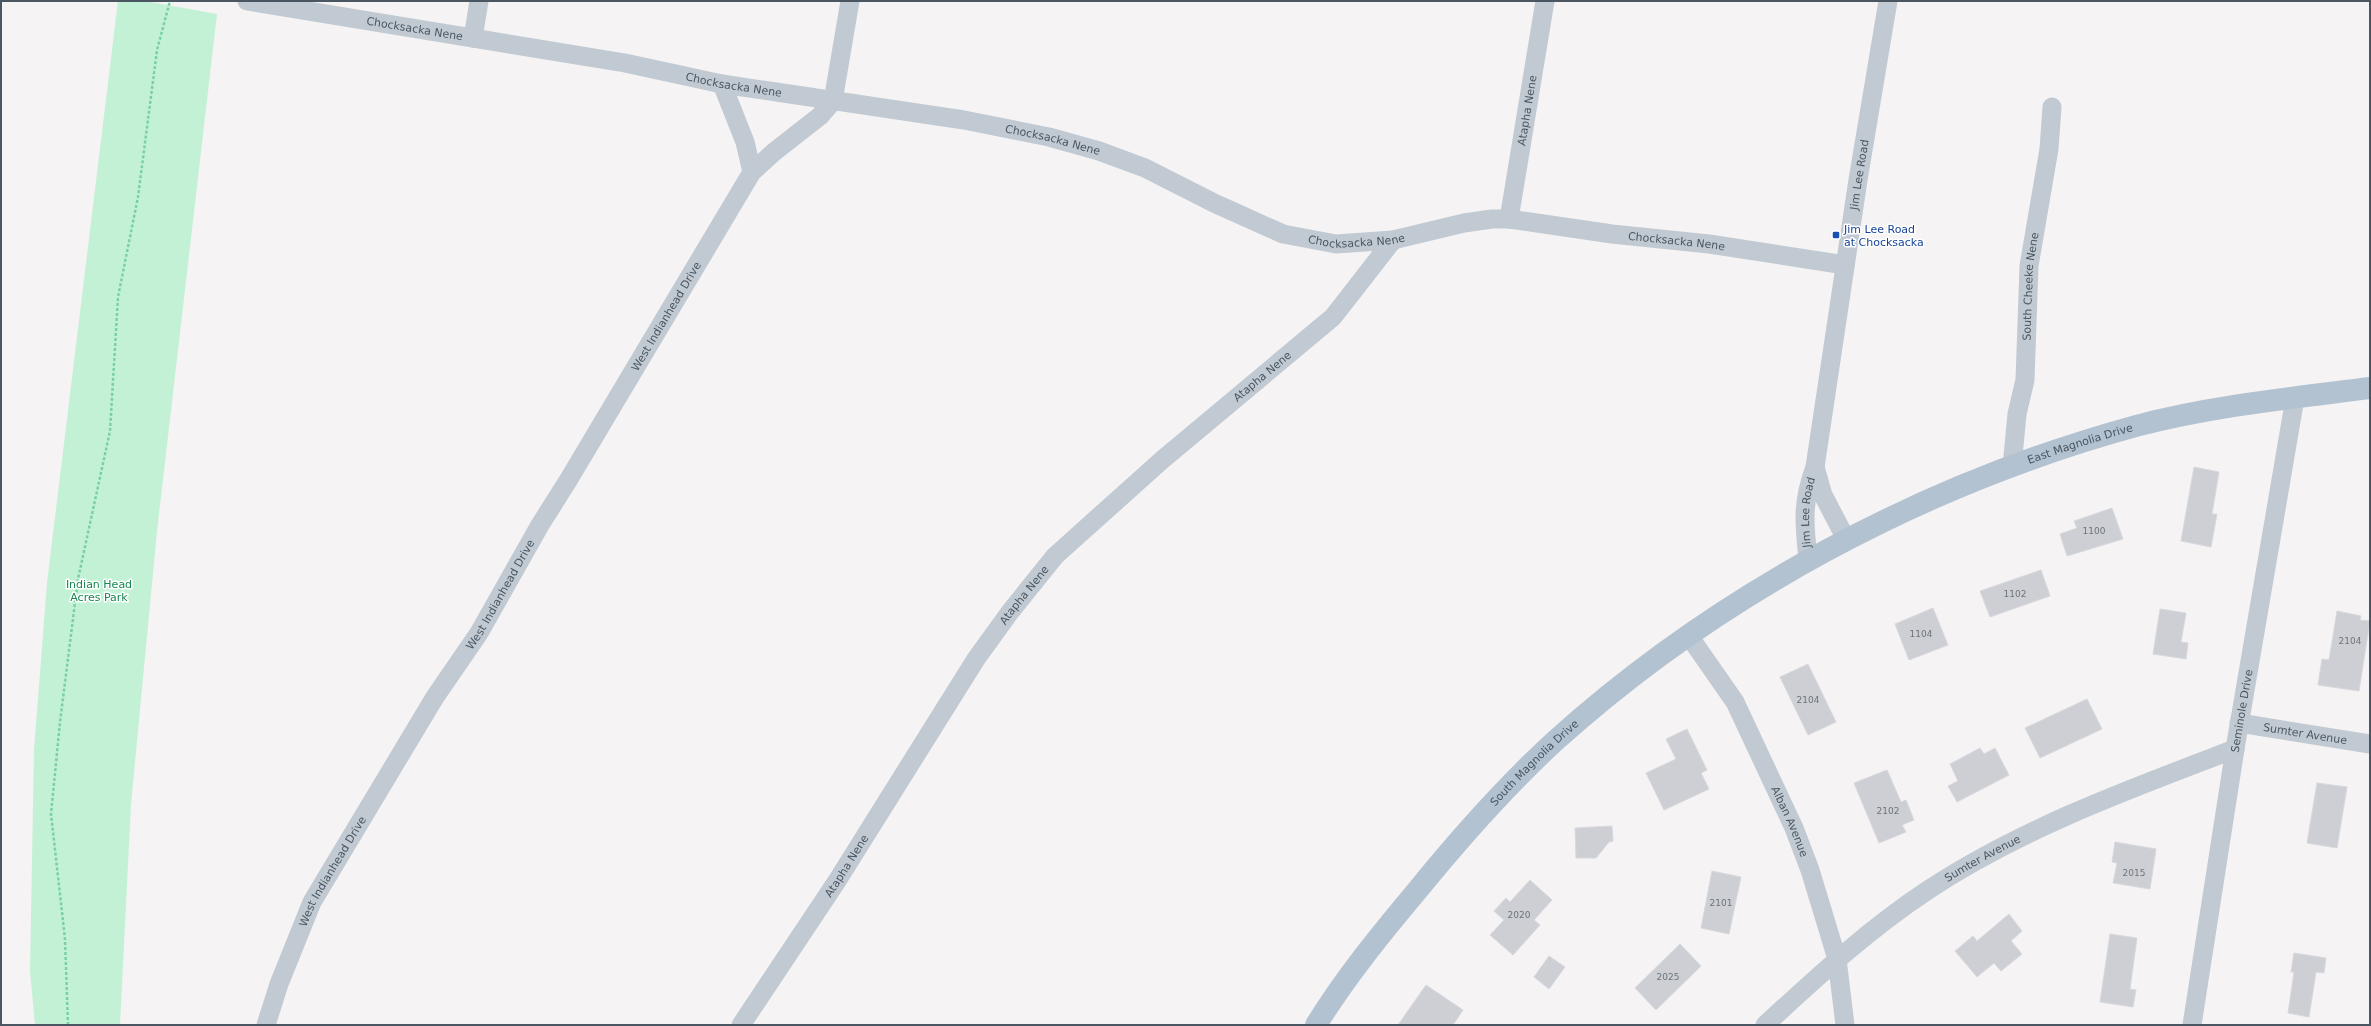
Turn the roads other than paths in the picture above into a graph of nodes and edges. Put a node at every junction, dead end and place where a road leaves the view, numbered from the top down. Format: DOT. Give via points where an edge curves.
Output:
graph roads {
  1 [pos="247,1"];
  2 [pos="479,1"];
  3 [pos="850,1"];
  4 [pos="1545,1"];
  5 [pos="1888,1"];
  6 [pos="473,38"];
  7 [pos="722,84"];
  8 [pos="833,101"];
  9 [pos="2052,107"];
  10 [pos="752,172"];
  11 [pos="1509,219"];
  12 [pos="1393,240"];
  13 [pos="1844,265"];
  14 [pos="2370,388"];
  15 [pos="2295,398"];
  16 [pos="1815,467"];
  17 [pos="2012,467"];
  18 [pos="1846,539"];
  19 [pos="1808,559"];
  20 [pos="1690,636"];
  21 [pos="2239,723"];
  22 [pos="2370,744"];
  23 [pos="2235,749"];
  24 [pos="1837,959"];
  25 [pos="266,1025"];
  26 [pos="742,1025"];
  27 [pos="1316,1025"];
  28 [pos="1765,1025"];
  29 [pos="1845,1025"];
  30 [pos="2192,1025"];
  1 -- 6 [label="street, Chocksacka Nene"];
  2 -- 6 [label="street"];
  3 -- 8 [label="street"];
  4 -- 11 [label="street, Atapha Nene"];
  5 -- 13 [label="street, Jim Lee Road"];
  6 -- 7 [label="street, Chocksacka Nene" via="625,63"];
  7 -- 8 [label="street, Chocksacka Nene"];
  7 -- 10 [label="street" via="745,142"];
  8 -- 10 [label="street, West Indianhead Drive" via="820,116"];
  8 -- 12 [label="street, Chocksacka Nene" via="964,120 1049,137 1099,151 1145,168 1283,234 1336,244"];
  9 -- 17 [label="street, South Cheeke Nene" via="2049,149 2029,266 2025,380 2017,414"];
  10 -- 25 [label="street, West Indianhead Drive" via="540,525 479,633 435,696 312,902 279,984"];
  11 -- 12 [label="street, Chocksacka Nene" via="1464,223"];
  11 -- 13 [label="street, Chocksacka Nene" via="1612,234 1709,244"];
  12 -- 26 [label="street, Atapha Nene" via="1333,317 1162,460 1055,556 976,659 837,881"];
  13 -- 16 [label="street, Jim Lee Road"];
  14 -- 15 [label="main road, East Magnolia Drive"];
  15 -- 17 [label="main road, East Magnolia Drive" via="2137,426"];
  15 -- 21 [label="street, Seminole Drive"];
  16 -- 18 [label="street, Jim Lee Road" via="1823,495"];
  16 -- 19 [label="street, Jim Lee Road" via="1806,492 1804,528"];
  17 -- 18 [label="main road, East Magnolia Drive" via="1948,492"];
  18 -- 19 [label="main road, East Magnolia Drive"];
  19 -- 20 [label="main road, South Magnolia Drive"];
  20 -- 24 [label="street, Alban Avenue" via="1734,702 1794,828 1810,870"];
  20 -- 27 [label="main road, South Magnolia Drive" via="1607,696 1554,742 1510,786 1448,852 1381,933 1331,1000"];
  21 -- 22 [label="street, Sumter Avenue"];
  21 -- 23 [label="street, Seminole Drive"];
  23 -- 24 [label="street, Sumter Avenue" via="2096,802 1985,857 1928,890"];
  23 -- 30 [label="street, Seminole Drive"];
  24 -- 28 [label="street, Sumter Avenue"];
  24 -- 29 [label="street, Alban Avenue"];
}
